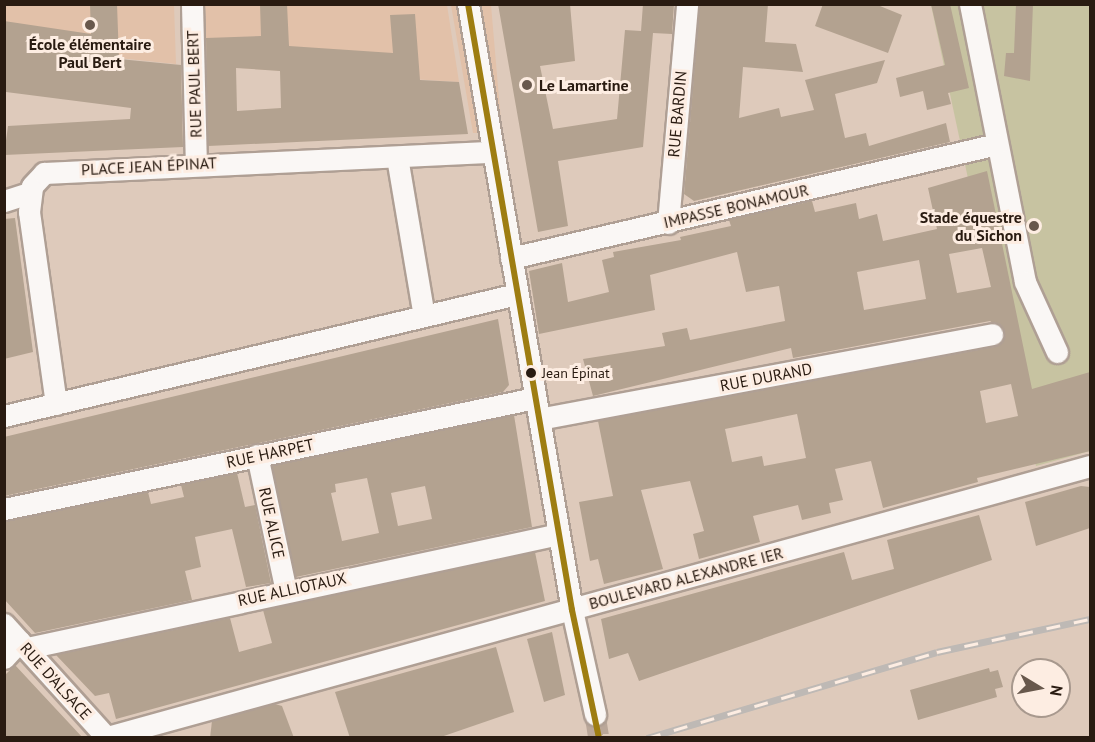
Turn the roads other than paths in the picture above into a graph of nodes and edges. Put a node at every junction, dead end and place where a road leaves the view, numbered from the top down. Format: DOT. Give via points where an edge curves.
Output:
graph roads {
  1 [pos="192,4"];
  2 [pos="468,4"];
  3 [pos="687,4"];
  4 [pos="970,4"];
  5 [pos="997,144"];
  6 [pos="493,152"];
  7 [pos="397,157"];
  8 [pos="196,163"];
  9 [pos="29,193"];
  10 [pos="4,201"];
  11 [pos="668,223"];
  12 [pos="511,258"];
  13 [pos="517,294"];
  14 [pos="424,316"];
  15 [pos="992,334"];
  16 [pos="1057,352"];
  17 [pos="535,398"];
  18 [pos="56,404"];
  19 [pos="4,417"];
  20 [pos="539,419"];
  21 [pos="257,455"];
  22 [pos="1090,466"];
  23 [pos="4,509"];
  24 [pos="559,534"];
  25 [pos="286,591"];
  26 [pos="572,610"];
  27 [pos="4,624"];
  28 [pos="24,644"];
  29 [pos="4,658"];
  30 [pos="595,714"];
  31 [pos="144,733"];
  32 [pos="107,737"];
  1 -- 8 [label="street, RUE PAUL BERT"];
  2 -- 6 [label="street"];
  3 -- 11 [label="street, RUE BARDIN"];
  4 -- 5 [label="street"];
  5 -- 11 [label="street, IMPASSE BONAMOUR"];
  5 -- 16 [label="street" via="1024,282"];
  6 -- 7 [label="street, PLACE JEAN ÉPINAT"];
  6 -- 12 [label="street"];
  7 -- 8 [label="street, PLACE JEAN ÉPINAT"];
  7 -- 14 [label="street"];
  8 -- 9 [label="street, PLACE JEAN ÉPINAT" via="55,170 37,179"];
  9 -- 10 [label="street"];
  9 -- 18 [label="street"];
  11 -- 12 [label="street, IMPASSE BONAMOUR"];
  12 -- 13 [label="street"];
  13 -- 14 [label="street"];
  13 -- 17 [label="street"];
  14 -- 18 [label="street"];
  15 -- 20 [label="street, RUE DURAND"];
  17 -- 20 [label="street"];
  17 -- 21 [label="street, RUE HARPET"];
  18 -- 19 [label="street"];
  20 -- 24 [label="street"];
  21 -- 23 [label="street, RUE HARPET"];
  21 -- 25 [label="street, RUE ALICE"];
  22 -- 26 [label="street, BOULEVARD ALEXANDRE IER"];
  24 -- 25 [label="street, RUE ALLIOTAUX"];
  24 -- 26 [label="street"];
  25 -- 28 [label="street, RUE ALLIOTAUX"];
  26 -- 30 [label="street"];
  26 -- 31 [label="street, BOULEVARD ALEXANDRE IER"];
  27 -- 28 [label="street, RUE D'ALSACE"];
  28 -- 29 [label="street"];
  28 -- 32 [label="street, RUE D'ALSACE"];
  31 -- 32 [label="street, BOULEVARD ALEXANDRE IER"];
}
